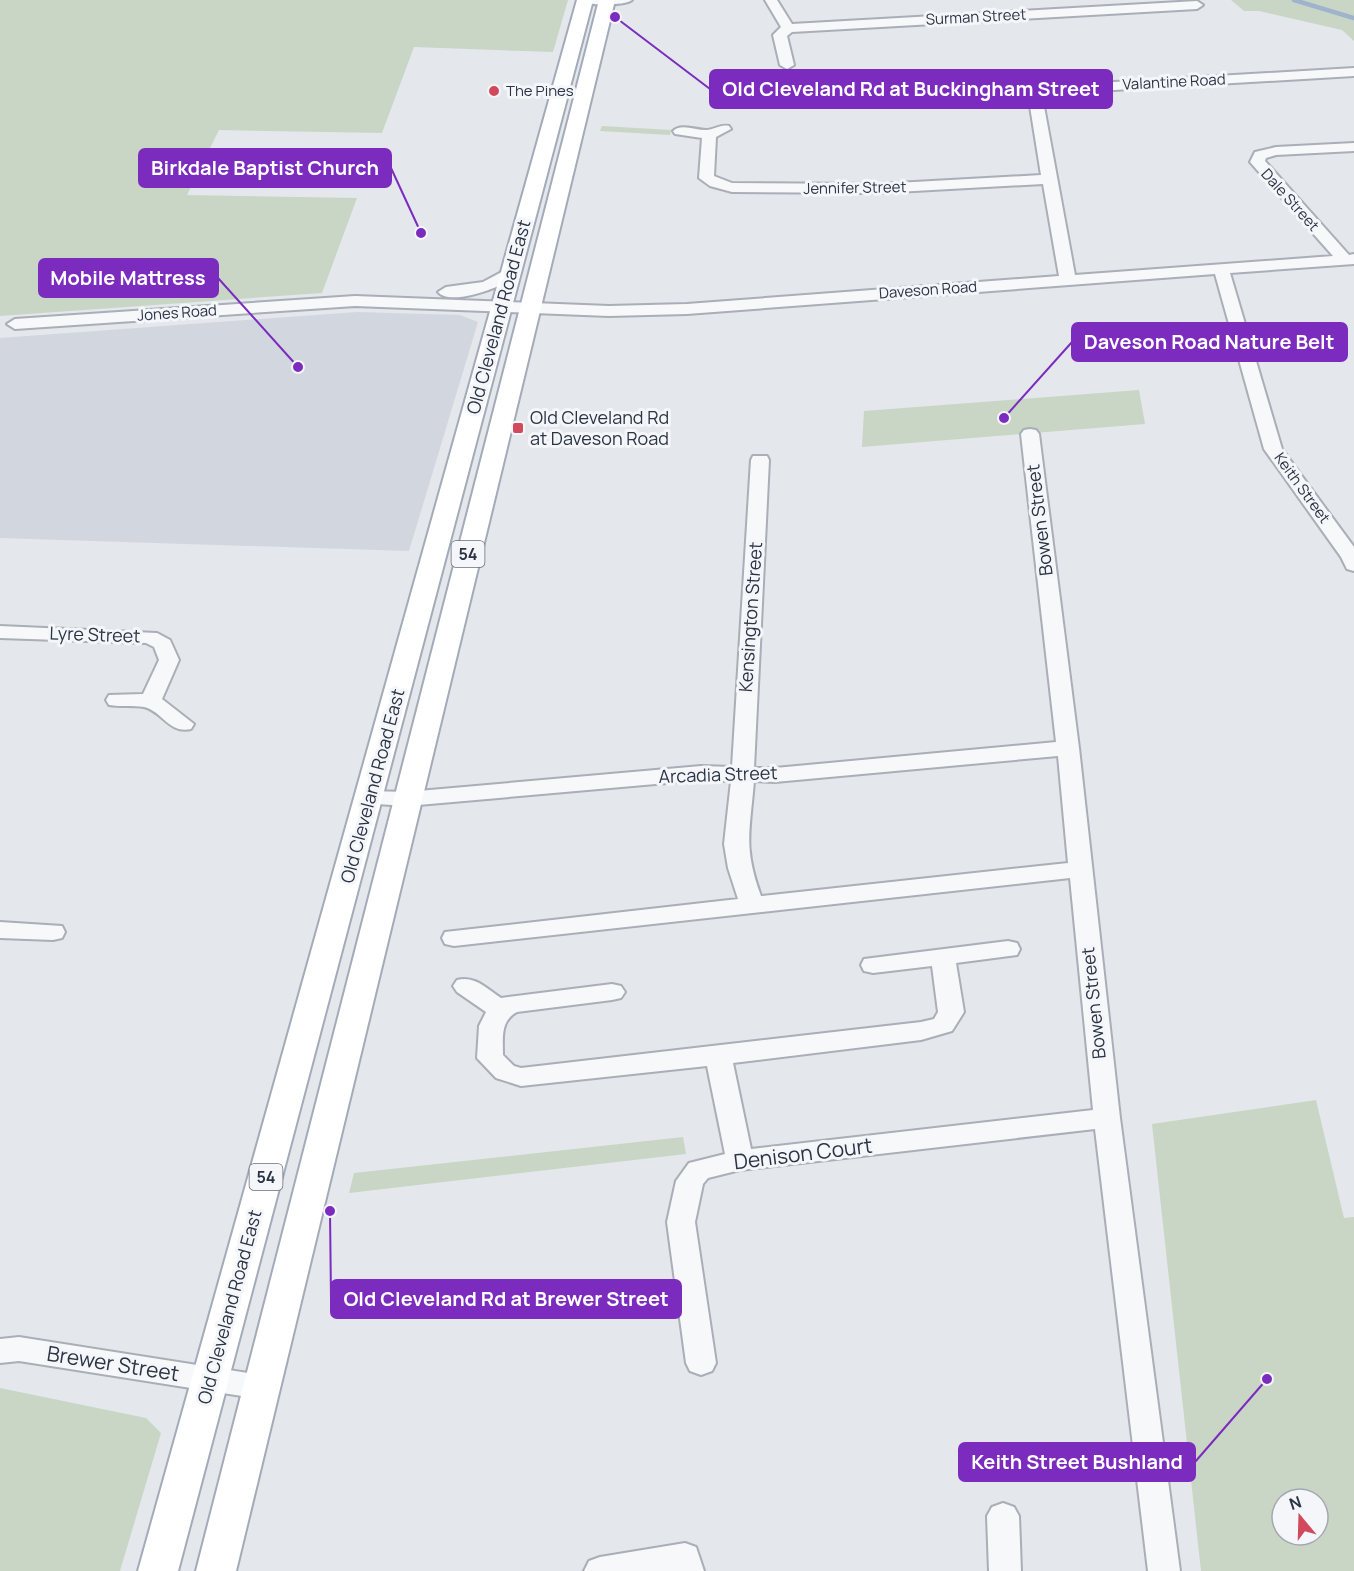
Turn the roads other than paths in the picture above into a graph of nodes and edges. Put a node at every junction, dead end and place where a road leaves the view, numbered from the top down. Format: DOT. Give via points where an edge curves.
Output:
graph roads {
  1 [pos="585,0"];
  2 [pos="606,0"];
  3 [pos="626,0"];
  4 [pos="771,0"];
  5 [pos="1197,5"];
  6 [pos="788,28"];
  7 [pos="787,65"];
  8 [pos="1354,72"];
  9 [pos="724,129"];
  10 [pos="680,131"];
  11 [pos="709,135"];
  12 [pos="1354,147"];
  13 [pos="1049,179"];
  14 [pos="1349,259"];
  15 [pos="1221,268"];
  16 [pos="511,272"];
  17 [pos="1068,279"];
  18 [pos="376,301"];
  19 [pos="502,305"];
  20 [pos="529,308"];
  21 [pos="15,324"];
  22 [pos="1030,434"];
  23 [pos="760,460"];
  24 [pos="1354,565"];
  25 [pos="0,632"];
  26 [pos="117,700"];
  27 [pos="151,701"];
  28 [pos="183,724"];
  29 [pos="1068,748"];
  30 [pos="744,774"];
  31 [pos="369,798"];
  32 [pos="407,799"];
  33 [pos="1080,869"];
  34 [pos="752,905"];
  35 [pos="0,930"];
  36 [pos="53,932"];
  37 [pos="454,938"];
  38 [pos="1008,949"];
  39 [pos="943,957"];
  40 [pos="873,966"];
  41 [pos="466,986"];
  42 [pos="612,992"];
  43 [pos="499,1009"];
  44 [pos="718,1056"];
  45 [pos="1107,1118"];
  46 [pos="740,1160"];
  47 [pos="0,1351"];
  48 [pos="701,1363"];
  49 [pos="210,1379"];
  50 [pos="261,1387"];
  51 [pos="1004,1516"];
  52 [pos="1000,1570"];
  53 [pos="158,1571"];
  54 [pos="216,1571"];
  55 [pos="600,1571"];
  56 [pos="688,1571"];
  57 [pos="1164,1571"];
  1 -- 2 [label="street"];
  1 -- 16 [label="main road, Old Cleveland Road East / 54"];
  2 -- 3 [label="street"];
  2 -- 20 [label="main road, Old Cleveland Road East / 54"];
  4 -- 6 [label="street"];
  5 -- 6 [label="street, Surman Street"];
  6 -- 7 [label="street" via="780,34"];
  8 -- 13 [label="street, Valantine Road" via="1044,92 1036,100"];
  9 -- 11 [label="street"];
  10 -- 11 [label="street"];
  11 -- 13 [label="street, Jennifer Street" via="706,178 732,189 888,189"];
  12 -- 14 [label="street, Dale Street" via="1276,151 1260,155 1257,162"];
  13 -- 17 [label="street, Valantine Road"];
  14 -- 15 [label="street, Daveson Road"];
  15 -- 17 [label="street, Daveson Road"];
  15 -- 24 [label="street, Keith Street" via="1273,449 1352,556"];
  16 -- 18 [label="street, Jones Road" via="488,287"];
  16 -- 19 [label="main road, Old Cleveland Road East / 54"];
  17 -- 20 [label="street, Daveson Road" via="687,309"];
  18 -- 19 [label="street, Jones Road"];
  18 -- 21 [label="street, Jones Road"];
  19 -- 20 [label="street, Daveson Road"];
  19 -- 31 [label="main road, Old Cleveland Road East / 54"];
  20 -- 32 [label="main road, Old Cleveland Road East / 54"];
  22 -- 29 [label="street, Bowen Street"];
  23 -- 30 [label="street, Kensington Street"];
  25 -- 27 [label="street, Lyre Street" via="150,637 163,644 169,660"];
  26 -- 27 [label="street"];
  27 -- 28 [label="street"];
  29 -- 30 [label="street, Arcadia Street" via="775,775"];
  29 -- 33 [label="street, Bowen Street"];
  30 -- 32 [label="street, Arcadia Street" via="701,773"];
  30 -- 34 [label="street, Kensington Street" via="737,856"];
  31 -- 32 [label="street, Arcadia Street"];
  31 -- 49 [label="main road, Old Cleveland Road East / 54"];
  32 -- 50 [label="main road, Old Cleveland Road East / 54"];
  33 -- 34 [label="street"];
  33 -- 45 [label="street, Bowen Street"];
  34 -- 37 [label="street"];
  35 -- 36 [label="street"];
  38 -- 39 [label="street"];
  39 -- 40 [label="street"];
  39 -- 44 [label="street" via="951,1012 943,1025 921,1032"];
  41 -- 43 [label="street"];
  42 -- 43 [label="street" via="511,1004"];
  43 -- 44 [label="street" via="492,1019 489,1058 506,1072 521,1077"];
  44 -- 46 [label="street"];
  45 -- 46 [label="street, Denison Court"];
  45 -- 57 [label="street, Bowen Street"];
  46 -- 48 [label="street, Denison Court" via="699,1170 690,1181 681,1222"];
  47 -- 49 [label="street, Brewer Street" via="19,1349"];
  49 -- 50 [label="street, Brewer Street"];
  49 -- 53 [label="main road, Old Cleveland Road East / 54"];
  50 -- 54 [label="main road, Old Cleveland Road East / 54"];
  51 -- 52 [label="street"];
  55 -- 56 [label="street" via="685,1557"];
}
